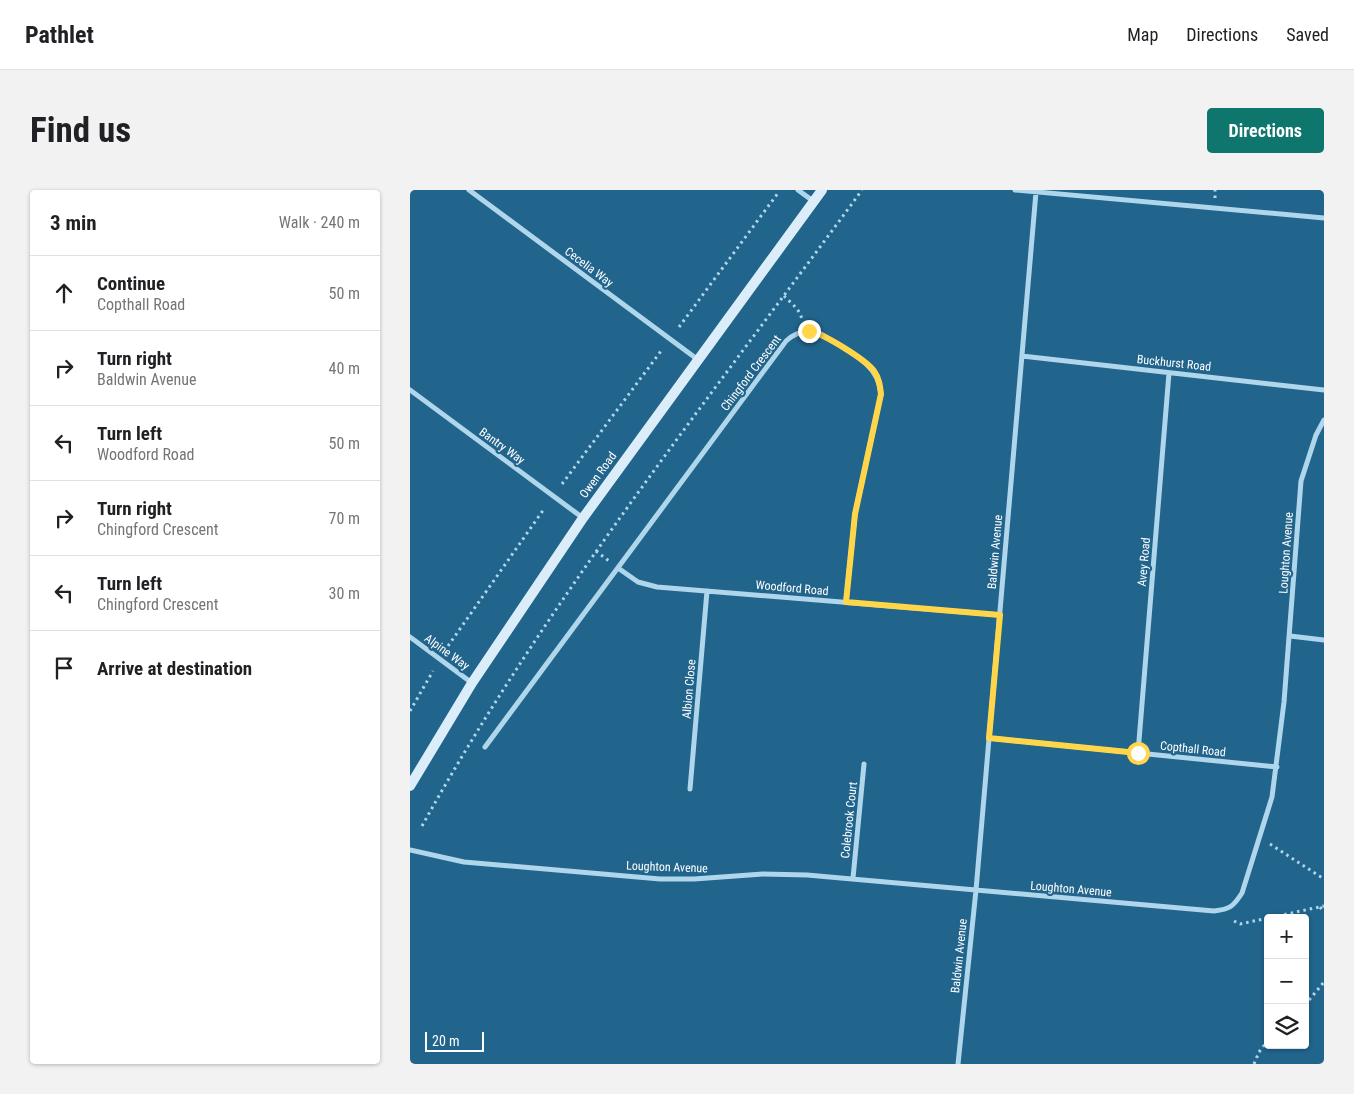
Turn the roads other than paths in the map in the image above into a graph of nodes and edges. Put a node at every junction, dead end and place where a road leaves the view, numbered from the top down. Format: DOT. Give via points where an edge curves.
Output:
graph roads {
  1 [pos="469,190"];
  2 [pos="798,190"];
  3 [pos="822,190"];
  4 [pos="1015,190"];
  5 [pos="1036,192"];
  6 [pos="814,202"];
  7 [pos="1324,218"];
  8 [pos="1022,356"];
  9 [pos="697,360"];
  10 [pos="1169,373"];
  11 [pos="410,390"];
  12 [pos="1324,390"];
  13 [pos="1324,420"];
  14 [pos="583,518"];
  15 [pos="618,568"];
  16 [pos="707,591"];
  17 [pos="846,602"];
  18 [pos="1000,615"];
  19 [pos="1290,636"];
  20 [pos="410,638"];
  21 [pos="1324,640"];
  22 [pos="472,683"];
  23 [pos="989,738"];
  24 [pos="485,747"];
  25 [pos="1138,753"];
  26 [pos="864,764"];
  27 [pos="1277,767"];
  28 [pos="410,786"];
  29 [pos="690,789"];
  30 [pos="410,850"];
  31 [pos="853,878"];
  32 [pos="976,890"];
  33 [pos="958,1064"];
  1 -- 9 [label="street, Cecelia Way"];
  2 -- 6 [label="street"];
  3 -- 6 [label="street, Owen Road"];
  4 -- 5 [label="street"];
  5 -- 7 [label="street"];
  5 -- 8 [label="street, Baldwin Avenue"];
  6 -- 9 [label="street, Owen Road"];
  8 -- 10 [label="street, Buckhurst Road"];
  8 -- 18 [label="street, Baldwin Avenue"];
  9 -- 14 [label="street, Owen Road"];
  10 -- 12 [label="street, Buckhurst Road"];
  10 -- 25 [label="street, Avey Road"];
  11 -- 14 [label="street, Bantry Way"];
  13 -- 19 [label="street, Loughton Avenue" via="1302,480"];
  14 -- 22 [label="street, Owen Road"];
  15 -- 16 [label="street, Woodford Road" via="648,585"];
  15 -- 17 [label="street, Chingford Crescent" via="786,340 803,332 816,332 869,365 880,385 881,394 855,514"];
  15 -- 24 [label="street"];
  16 -- 17 [label="street, Woodford Road"];
  16 -- 29 [label="street, Albion Close"];
  17 -- 18 [label="street, Woodford Road"];
  18 -- 23 [label="street, Baldwin Avenue"];
  19 -- 21 [label="street"];
  19 -- 27 [label="street, Loughton Avenue"];
  20 -- 22 [label="street, Alpine Way"];
  22 -- 28 [label="street, Owen Road"];
  23 -- 25 [label="street, Copthall Road"];
  23 -- 32 [label="street, Baldwin Avenue"];
  25 -- 27 [label="street, Copthall Road"];
  26 -- 31 [label="street, Colebrook Court"];
  27 -- 32 [label="street, Loughton Avenue" via="1272,797 1242,893 1227,909 1214,911"];
  30 -- 31 [label="street, Loughton Avenue" via="464,862 660,879 763,874"];
  31 -- 32 [label="street, Loughton Avenue"];
  32 -- 33 [label="street, Baldwin Avenue"];
}
